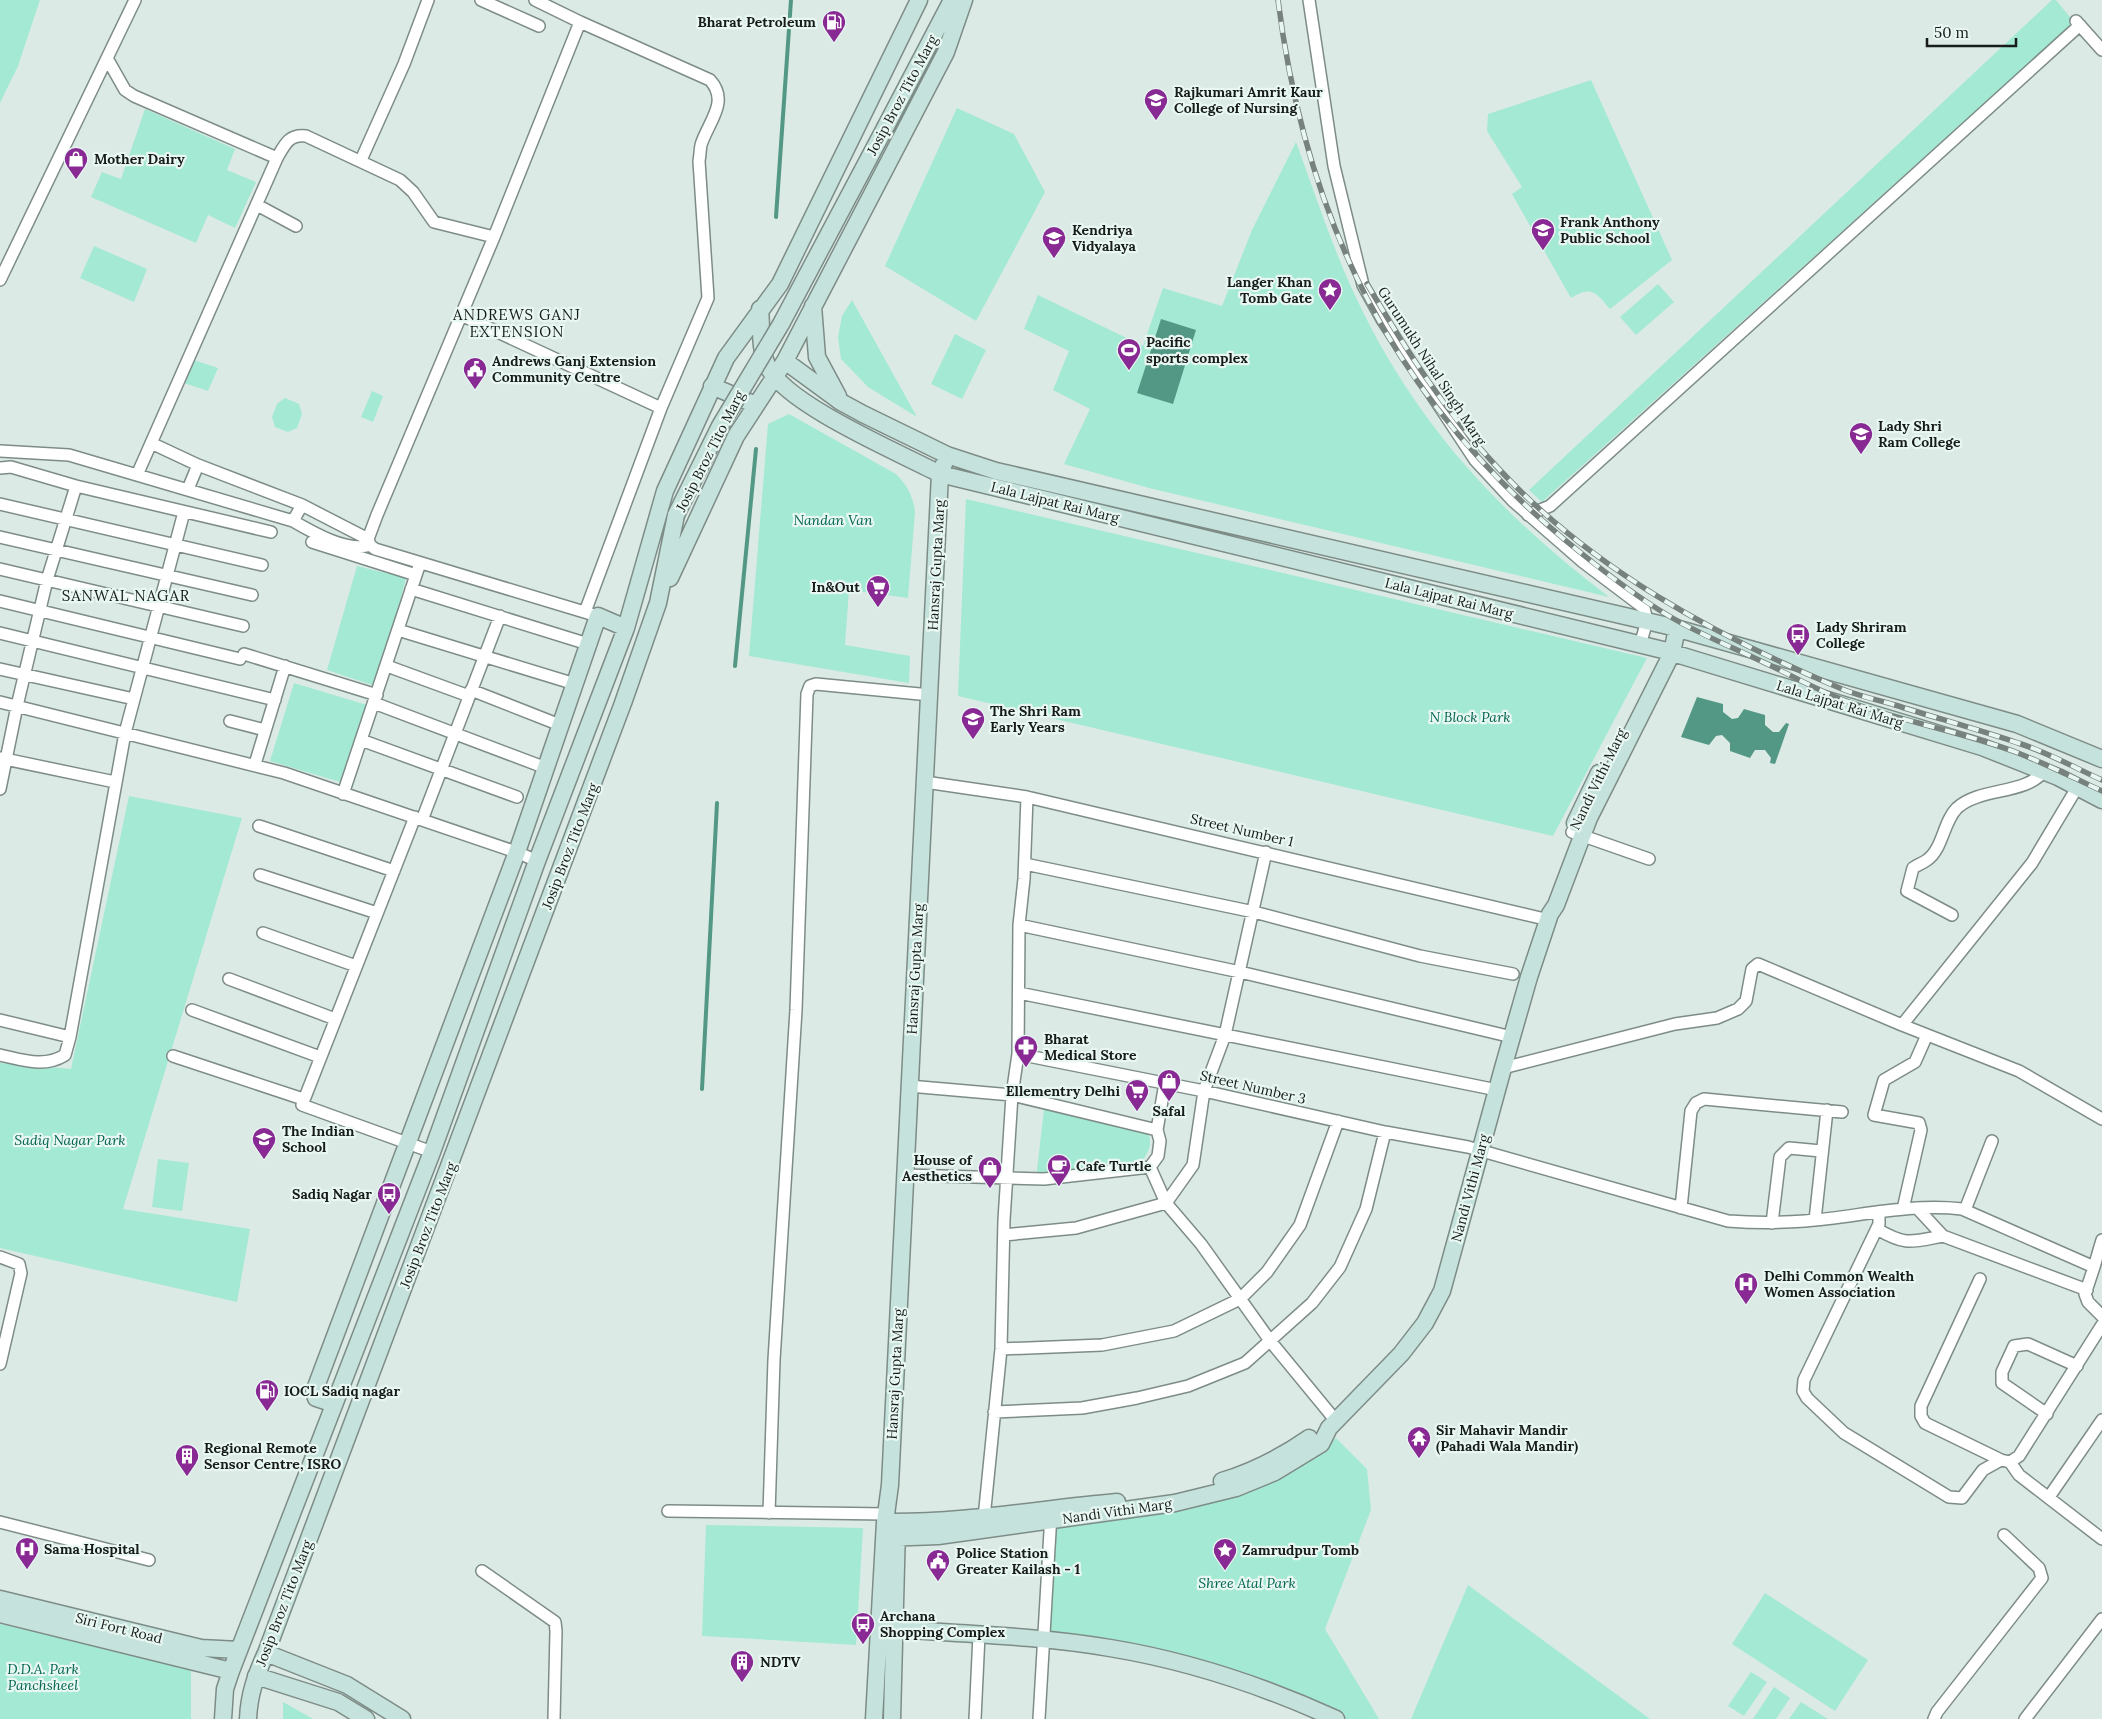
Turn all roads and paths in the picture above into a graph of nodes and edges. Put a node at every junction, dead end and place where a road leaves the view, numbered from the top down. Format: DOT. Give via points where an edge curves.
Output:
graph roads {
  1 [pos="135,0"];
  2 [pos="428,0"];
  3 [pos="481,0"];
  4 [pos="535,0"];
  5 [pos="919,0"];
  6 [pos="952,0"];
  7 [pos="964,0"];
  8 [pos="1310,0"];
  9 [pos="580,22"];
  10 [pos="539,26"];
  11 [pos="2102,50"];
  12 [pos="108,60"];
  13 [pos="278,158"];
  14 [pos="361,160"];
  15 [pos="257,205"];
  16 [pos="296,226"];
  17 [pos="494,237"];
  18 [pos="0,280"];
  19 [pos="813,304"];
  20 [pos="760,309"];
  21 [pos="461,315"];
  22 [pos="785,361"];
  23 [pos="774,378"];
  24 [pos="712,386"];
  25 [pos="797,398"];
  26 [pos="841,402"];
  27 [pos="661,408"];
  28 [pos="755,408"];
  29 [pos="151,443"];
  30 [pos="0,450"];
  31 [pos="948,455"];
  32 [pos="198,464"];
  33 [pos="0,468"];
  34 [pos="940,474"];
  35 [pos="137,475"];
  36 [pos="76,486"];
  37 [pos="188,489"];
  38 [pos="0,504"];
  39 [pos="302,505"];
  40 [pos="184,512"];
  41 [pos="1528,514"];
  42 [pos="66,520"];
  43 [pos="293,521"];
  44 [pos="271,532"];
  45 [pos="0,536"];
  46 [pos="312,542"];
  47 [pos="369,542"];
  48 [pos="176,544"];
  49 [pos="56,550"];
  50 [pos="420,563"];
  51 [pos="262,565"];
  52 [pos="0,569"];
  53 [pos="1426,570"];
  54 [pos="167,575"];
  55 [pos="416,575"];
  56 [pos="1459,578"];
  57 [pos="47,580"];
  58 [pos="412,589"];
  59 [pos="1420,591"];
  60 [pos="252,595"];
  61 [pos="1455,600"];
  62 [pos="0,601"];
  63 [pos="658,603"];
  64 [pos="159,607"];
  65 [pos="40,610"];
  66 [pos="592,614"];
  67 [pos="500,616"];
  68 [pos="1647,621"];
  69 [pos="243,626"];
  70 [pos="1673,627"];
  71 [pos="626,628"];
  72 [pos="398,630"];
  73 [pos="0,633"];
  74 [pos="151,636"];
  75 [pos="32,641"];
  76 [pos="588,644"];
  77 [pos="1640,645"];
  78 [pos="1668,652"];
  79 [pos="484,656"];
  80 [pos="285,666"];
  81 [pos="387,666"];
  82 [pos="143,668"];
  83 [pos="0,669"];
  84 [pos="24,675"];
  85 [pos="574,684"];
  86 [pos="470,693"];
  87 [pos="930,695"];
  88 [pos="134,699"];
  89 [pos="376,699"];
  90 [pos="275,700"];
  91 [pos="0,702"];
  92 [pos="17,706"];
  93 [pos="230,721"];
  94 [pos="560,725"];
  95 [pos="265,730"];
  96 [pos="125,733"];
  97 [pos="455,733"];
  98 [pos="362,740"];
  99 [pos="3,759"];
  100 [pos="2101,759"];
  101 [pos="255,764"];
  102 [pos="546,768"];
  103 [pos="441,769"];
  104 [pos="2044,771"];
  105 [pos="115,782"];
  106 [pos="925,782"];
  107 [pos="2078,786"];
  108 [pos="0,789"];
  109 [pos="343,794"];
  110 [pos="1028,796"];
  111 [pos="517,797"];
  112 [pos="2102,800"];
  113 [pos="419,819"];
  114 [pos="259,826"];
  115 [pos="1577,834"];
  116 [pos="517,852"];
  117 [pos="1266,852"];
  118 [pos="1649,859"];
  119 [pos="537,861"];
  120 [pos="1025,864"];
  121 [pos="394,871"];
  122 [pos="260,875"];
  123 [pos="1254,912"];
  124 [pos="377,913"];
  125 [pos="1952,915"];
  126 [pos="1550,917"];
  127 [pos="1019,925"];
  128 [pos="263,933"];
  129 [pos="356,966"];
  130 [pos="1240,972"];
  131 [pos="1513,974"];
  132 [pos="229,978"];
  133 [pos="1019,993"];
  134 [pos="192,1010"];
  135 [pos="335,1019"];
  136 [pos="0,1020"];
  137 [pos="1902,1025"];
  138 [pos="1225,1034"];
  139 [pos="1927,1035"];
  140 [pos="70,1037"];
  141 [pos="1512,1037"];
  142 [pos="1018,1054"];
  143 [pos="0,1055"];
  144 [pos="173,1056"];
  145 [pos="320,1057"];
  146 [pos="1503,1068"];
  147 [pos="1165,1083"];
  148 [pos="909,1086"];
  149 [pos="1497,1090"];
  150 [pos="1204,1091"];
  151 [pos="1012,1095"];
  152 [pos="303,1099"];
  153 [pos="1827,1110"];
  154 [pos="1842,1112"];
  155 [pos="2102,1118"];
  156 [pos="1338,1121"];
  157 [pos="1157,1130"];
  158 [pos="1385,1132"];
  159 [pos="1992,1141"];
  160 [pos="407,1144"];
  161 [pos="1481,1150"];
  162 [pos="1821,1151"];
  163 [pos="432,1152"];
  164 [pos="1150,1167"];
  165 [pos="904,1175"];
  166 [pos="1007,1179"];
  167 [pos="1166,1203"];
  168 [pos="1681,1208"];
  169 [pos="1917,1208"];
  170 [pos="1903,1209"];
  171 [pos="1965,1210"];
  172 [pos="1879,1212"];
  173 [pos="1815,1220"];
  174 [pos="1772,1222"];
  175 [pos="1877,1229"];
  176 [pos="1004,1235"];
  177 [pos="1943,1236"];
  178 [pos="2102,1240"];
  179 [pos="0,1257"];
  180 [pos="2094,1268"];
  181 [pos="1980,1279"];
  182 [pos="2086,1290"];
  183 [pos="1240,1298"];
  184 [pos="6,1314"];
  185 [pos="2102,1316"];
  186 [pos="2102,1325"];
  187 [pos="1271,1342"];
  188 [pos="1001,1349"];
  189 [pos="0,1364"];
  190 [pos="2077,1366"];
  191 [pos="334,1404"];
  192 [pos="994,1412"];
  193 [pos="2047,1414"];
  194 [pos="2102,1420"];
  195 [pos="1332,1424"];
  196 [pos="2006,1461"];
  197 [pos="2049,1497"];
  198 [pos="668,1511"];
  199 [pos="769,1513"];
  200 [pos="1051,1514"];
  201 [pos="984,1518"];
  202 [pos="0,1522"];
  203 [pos="890,1527"];
  204 [pos="2004,1535"];
  205 [pos="2102,1539"];
  206 [pos="148,1560"];
  207 [pos="482,1571"];
  208 [pos="0,1598"];
  209 [pos="0,1614"];
  210 [pos="2102,1619"];
  211 [pos="895,1629"];
  212 [pos="979,1635"];
  213 [pos="1044,1640"];
  214 [pos="239,1650"];
  215 [pos="266,1653"];
  216 [pos="231,1671"];
  217 [pos="256,1676"];
  218 [pos="223,1719"];
  219 [pos="248,1719"];
  220 [pos="366,1719"];
  221 [pos="402,1719"];
  222 [pos="554,1719"];
  223 [pos="874,1719"];
  224 [pos="892,1719"];
  225 [pos="975,1719"];
  226 [pos="1039,1719"];
  227 [pos="1336,1719"];
  228 [pos="1934,1719"];
  229 [pos="2025,1719"];
  1 -- 12 [label="street"];
  2 -- 14 [label="street" via="404,64"];
  3 -- 10 [label="street"];
  4 -- 9 [label="street"];
  5 -- 20 [label="main road, Josip Broz Tito Marg" via="780,284"];
  6 -- 63 [label="main road, Josip Broz Tito Marg, bridge" via="781,324 720,426 676,515"];
  7 -- 19 [label="main road" via="946,52"];
  8 -- 41 [label="street, Gurumukh Nihal Singh Marg" via="1334,166 1363,285 1383,322 1475,460"];
  9 -- 17 [label="street"];
  9 -- 27 [label="street" via="710,80 718,88 719,99 701,145 699,161 708,298"];
  11 -- 41 [label="street" via="2077,23 1550,506"];
  12 -- 13 [label="street" via="125,90 134,96"];
  12 -- 18 [label="street"];
  13 -- 14 [label="street" via="285,144 297,135"];
  13 -- 15 [label="street"];
  14 -- 17 [label="street" via="400,180 413,192 434,222"];
  15 -- 16 [label="street"];
  15 -- 29 [label="street"];
  17 -- 21 [label="street"];
  19 -- 22 [label="main road"];
  19 -- 26 [label="main road" via="817,357"];
  20 -- 23 [label="main road" via="762,350"];
  20 -- 24 [label="main road, Josip Broz Tito Marg" via="726,358"];
  21 -- 27 [label="street"];
  21 -- 47 [label="street"];
  22 -- 23 [label="main road"];
  22 -- 26 [label="main road, Lala Lajpat Rai Marg"];
  23 -- 25 [label="main road, Lala Lajpat Rai Marg"];
  23 -- 28 [label="main road"];
  24 -- 28 [label="main road"];
  24 -- 71 [label="main road, Josip Broz Tito Marg" via="665,491"];
  25 -- 28 [label="main road" via="770,399"];
  25 -- 34 [label="main road, Lala Lajpat Rai Marg"];
  26 -- 31 [label="main road, Lala Lajpat Rai Marg"];
  27 -- 66 [label="street"];
  28 -- 63 [label="main road" via="736,436"];
  29 -- 32 [label="street"];
  29 -- 35 [label="street"];
  30 -- 35 [label="street" via="69,455"];
  31 -- 34 [label="main road, Hansraj Gupta Marg"];
  31 -- 53 [label="main road, Lala Lajpat Rai Marg" via="996,471"];
  32 -- 37 [label="street"];
  32 -- 39 [label="street"];
  33 -- 36 [label="street" via="11,467"];
  34 -- 59 [label="main road, Lala Lajpat Rai Marg"];
  34 -- 87 [label="main road, Hansraj Gupta Marg"];
  35 -- 37 [label="street"];
  36 -- 40 [label="street"];
  36 -- 42 [label="street"];
  37 -- 43 [label="street"];
  38 -- 42 [label="street"];
  39 -- 43 [label="street"];
  39 -- 47 [label="street"];
  40 -- 44 [label="street"];
  40 -- 48 [label="street"];
  41 -- 68 [label="street, Gurumukh Nihal Singh Marg" via="1583,562 1644,608"];
  42 -- 48 [label="street"];
  42 -- 49 [label="street"];
  43 -- 47 [label="street" via="316,535 357,548"];
  45 -- 49 [label="street"];
  46 -- 55 [label="street"];
  47 -- 50 [label="street" via="375,549"];
  48 -- 51 [label="street"];
  48 -- 54 [label="street"];
  49 -- 54 [label="street"];
  49 -- 57 [label="street"];
  50 -- 55 [label="street"];
  50 -- 66 [label="street"];
  52 -- 57 [label="street"];
  53 -- 56 [label="main road, Lala Lajpat Rai Marg"];
  53 -- 59 [label="main road"];
  54 -- 60 [label="street"];
  54 -- 64 [label="street"];
  55 -- 58 [label="street"];
  56 -- 61 [label="main road"];
  56 -- 68 [label="main road, Lala Lajpat Rai Marg"];
  57 -- 64 [label="street"];
  57 -- 65 [label="street"];
  58 -- 67 [label="street"];
  58 -- 72 [label="street"];
  59 -- 61 [label="main road, Lala Lajpat Rai Marg"];
  61 -- 77 [label="main road, Lala Lajpat Rai Marg"];
  62 -- 65 [label="street"];
  63 -- 215 [label="main road, Josip Broz Tito Marg" via="624,703"];
  64 -- 69 [label="street"];
  64 -- 74 [label="street"];
  65 -- 74 [label="street"];
  65 -- 75 [label="street"];
  66 -- 71 [label="main road"];
  66 -- 76 [label="main road"];
  67 -- 76 [label="street"];
  67 -- 79 [label="street"];
  68 -- 70 [label="main road, Lala Lajpat Rai Marg"];
  68 -- 77 [label="street"];
  70 -- 78 [label="main road, Nandi Vithi Marg"];
  70 -- 100 [label="main road, Lala Lajpat Rai Marg" via="2017,724"];
  71 -- 119 [label="main road, Josip Broz Tito Marg"];
  72 -- 79 [label="street"];
  72 -- 81 [label="street"];
  73 -- 75 [label="street"];
  74 -- 80 [label="street"];
  74 -- 82 [label="street"];
  75 -- 82 [label="street"];
  75 -- 84 [label="street"];
  76 -- 85 [label="main road"];
  77 -- 78 [label="main road, Lala Lajpat Rai Marg"];
  78 -- 104 [label="main road, Lala Lajpat Rai Marg" via="1982,747"];
  78 -- 115 [label="main road, Nandi Vithi Marg" via="1589,818"];
  79 -- 85 [label="street"];
  79 -- 86 [label="street"];
  80 -- 89 [label="street"];
  80 -- 90 [label="street"];
  81 -- 86 [label="street"];
  81 -- 89 [label="street"];
  82 -- 88 [label="street"];
  82 -- 90 [label="street"];
  83 -- 84 [label="street"];
  84 -- 88 [label="street"];
  84 -- 92 [label="street"];
  85 -- 94 [label="main road"];
  86 -- 94 [label="street"];
  86 -- 97 [label="street"];
  87 -- 106 [label="main road, Hansraj Gupta Marg"];
  87 -- 199 [label="street" via="816,684 810,686 808,694 796,1010 774,1360"];
  88 -- 96 [label="street"];
  89 -- 97 [label="street"];
  89 -- 98 [label="street"];
  90 -- 95 [label="street"];
  91 -- 92 [label="street"];
  92 -- 96 [label="street"];
  92 -- 99 [label="street"];
  93 -- 95 [label="street"];
  94 -- 102 [label="main road"];
  95 -- 101 [label="street"];
  96 -- 101 [label="street"];
  96 -- 105 [label="street"];
  97 -- 102 [label="street"];
  97 -- 103 [label="street"];
  98 -- 103 [label="street"];
  98 -- 109 [label="street"];
  99 -- 105 [label="street"];
  99 -- 108 [label="street"];
  101 -- 109 [label="street"];
  102 -- 116 [label="main road"];
  103 -- 111 [label="street"];
  103 -- 113 [label="street"];
  104 -- 107 [label="main road, Lala Lajpat Rai Marg"];
  104 -- 125 [label="street" via="2037,780 2028,784 2006,788 1957,808 1933,854 1913,868 1907,891"];
  105 -- 140 [label="street"];
  106 -- 110 [label="street, Street Number 1"];
  106 -- 148 [label="main road, Hansraj Gupta Marg"];
  107 -- 112 [label="main road, Lala Lajpat Rai Marg"];
  107 -- 137 [label="street" via="2032,863"];
  109 -- 113 [label="street"];
  110 -- 117 [label="street, Street Number 1"];
  110 -- 120 [label="street"];
  113 -- 116 [label="street"];
  113 -- 121 [label="street"];
  114 -- 121 [label="street"];
  115 -- 118 [label="street"];
  115 -- 126 [label="main road, Nandi Vithi Marg"];
  116 -- 119 [label="street"];
  116 -- 160 [label="main road"];
  117 -- 123 [label="street"];
  117 -- 126 [label="street, Street Number 1"];
  119 -- 163 [label="main road, Josip Broz Tito Marg"];
  120 -- 123 [label="street"];
  120 -- 127 [label="street"];
  121 -- 124 [label="street"];
  122 -- 124 [label="street"];
  123 -- 130 [label="street"];
  123 -- 131 [label="street" via="1420,956"];
  124 -- 129 [label="street"];
  126 -- 141 [label="main road, Nandi Vithi Marg"];
  127 -- 130 [label="street"];
  127 -- 133 [label="street"];
  128 -- 129 [label="street"];
  129 -- 135 [label="street"];
  130 -- 138 [label="street"];
  130 -- 141 [label="street"];
  132 -- 135 [label="street"];
  133 -- 138 [label="street"];
  133 -- 142 [label="street"];
  134 -- 145 [label="street"];
  135 -- 145 [label="street"];
  136 -- 140 [label="street"];
  137 -- 139 [label="street"];
  137 -- 146 [label="street" via="1758,964 1752,969 1746,1001 1738,1009 1717,1018 1674,1024"];
  138 -- 149 [label="street"];
  138 -- 150 [label="street"];
  139 -- 155 [label="street" via="2019,1071"];
  139 -- 170 [label="street" via="1914,1062 1884,1080 1874,1115 1919,1123 1921,1130"];
  140 -- 143 [label="street" via="65,1055 54,1062"];
  141 -- 146 [label="main road, Nandi Vithi Marg"];
  142 -- 147 [label="street, Street Number 3"];
  142 -- 151 [label="street"];
  144 -- 152 [label="street"];
  145 -- 152 [label="street"];
  146 -- 149 [label="main road, Nandi Vithi Marg"];
  147 -- 150 [label="street, Street Number 3"];
  147 -- 157 [label="street"];
  148 -- 151 [label="street"];
  148 -- 165 [label="main road, Hansraj Gupta Marg"];
  149 -- 161 [label="main road, Nandi Vithi Marg"];
  150 -- 156 [label="street, Street Number 3"];
  150 -- 167 [label="street" via="1193,1165"];
  151 -- 157 [label="street"];
  151 -- 166 [label="street"];
  152 -- 160 [label="street" via="304,1107"];
  153 -- 154 [label="street"];
  153 -- 162 [label="street"];
  153 -- 168 [label="street" via="1704,1099 1696,1103 1691,1111"];
  156 -- 158 [label="street, Street Number 3"];
  156 -- 183 [label="street" via="1300,1225 1268,1272"];
  157 -- 164 [label="street" via="1160,1141 1158,1156"];
  158 -- 161 [label="street, Street Number 3"];
  158 -- 187 [label="street" via="1366,1209 1340,1268 1312,1303"];
  159 -- 171 [label="street"];
  160 -- 163 [label="street"];
  160 -- 191 [label="main road" via="314,1392 316,1398"];
  161 -- 168 [label="street, Street Number 3"];
  161 -- 195 [label="main road, Nandi Vithi Marg" via="1442,1291 1425,1323 1401,1354"];
  162 -- 173 [label="street"];
  162 -- 174 [label="street" via="1789,1148 1780,1157"];
  163 -- 191 [label="main road, Josip Broz Tito Marg"];
  164 -- 166 [label="street" via="1044,1179"];
  164 -- 167 [label="street"];
  165 -- 166 [label="street"];
  165 -- 203 [label="main road, Hansraj Gupta Marg"];
  166 -- 176 [label="street"];
  167 -- 176 [label="street" via="1076,1228"];
  167 -- 183 [label="street"];
  168 -- 174 [label="street, Street Number 3" via="1728,1221"];
  169 -- 170 [label="street, Street Number 3"];
  169 -- 171 [label="street, Street Number 3" via="1942,1206"];
  169 -- 177 [label="street"];
  170 -- 172 [label="street, Street Number 3"];
  171 -- 180 [label="street, Street Number 3"];
  172 -- 173 [label="street, Street Number 3"];
  172 -- 175 [label="street"];
  173 -- 174 [label="street, Street Number 3"];
  175 -- 177 [label="street" via="1901,1242"];
  175 -- 196 [label="street" via="1816,1351 1803,1391 1844,1433 1949,1497 1962,1498 1983,1470"];
  176 -- 188 [label="street"];
  177 -- 182 [label="street"];
  178 -- 180 [label="street"];
  179 -- 184 [label="street" via="19,1264 21,1273"];
  180 -- 182 [label="street"];
  181 -- 196 [label="street" via="1921,1406 1921,1416 1925,1423"];
  182 -- 185 [label="street" via="2088,1302"];
  183 -- 187 [label="street"];
  183 -- 188 [label="street" via="1174,1331 1102,1345"];
  184 -- 189 [label="street"];
  186 -- 190 [label="street"];
  187 -- 192 [label="street" via="1246,1363 1188,1386 1082,1408"];
  187 -- 195 [label="street"];
  188 -- 192 [label="street"];
  190 -- 193 [label="street"];
  190 -- 193 [label="street" via="2028,1344 2014,1346 2002,1372 2002,1383"];
  191 -- 214 [label="main road, Josip Broz Tito Marg"];
  192 -- 201 [label="street"];
  193 -- 196 [label="street" via="2019,1456"];
  194 -- 197 [label="street"];
  195 -- 200 [label="main road, Nandi Vithi Marg" via="1320,1444 1295,1462 1236,1488 1176,1503"];
  196 -- 197 [label="street"];
  197 -- 205 [label="street"];
  198 -- 199 [label="street"];
  199 -- 203 [label="street"];
  200 -- 201 [label="main road, Nandi Vithi Marg"];
  200 -- 203 [label="main road, Nandi Vithi Marg" via="938,1536"];
  200 -- 213 [label="street"];
  201 -- 203 [label="main road, Nandi Vithi Marg"];
  202 -- 206 [label="street"];
  203 -- 211 [label="main road, Hansraj Gupta Marg"];
  203 -- 223 [label="main road, Hansraj Gupta Marg"];
  204 -- 228 [label="street" via="2039,1568 2042,1578"];
  207 -- 222 [label="street" via="555,1622"];
  208 -- 214 [label="main road, Siri Fort Road" via="201,1648"];
  209 -- 216 [label="main road, Siri Fort Road"];
  210 -- 229 [label="street"];
  211 -- 212 [label="main road"];
  211 -- 224 [label="main road, Hansraj Gupta Marg"];
  212 -- 213 [label="main road"];
  212 -- 225 [label="street"];
  213 -- 226 [label="street"];
  213 -- 227 [label="main road" via="1155,1657 1207,1671 1292,1698"];
  214 -- 216 [label="main road, Josip Broz Tito Marg"];
  215 -- 217 [label="main road, Josip Broz Tito Marg"];
  215 -- 221 [label="main road" via="347,1685"];
  216 -- 218 [label="main road, Josip Broz Tito Marg" via="225,1689"];
  217 -- 219 [label="main road, Josip Broz Tito Marg" via="248,1697"];
  217 -- 220 [label="main road" via="338,1702"];
}
